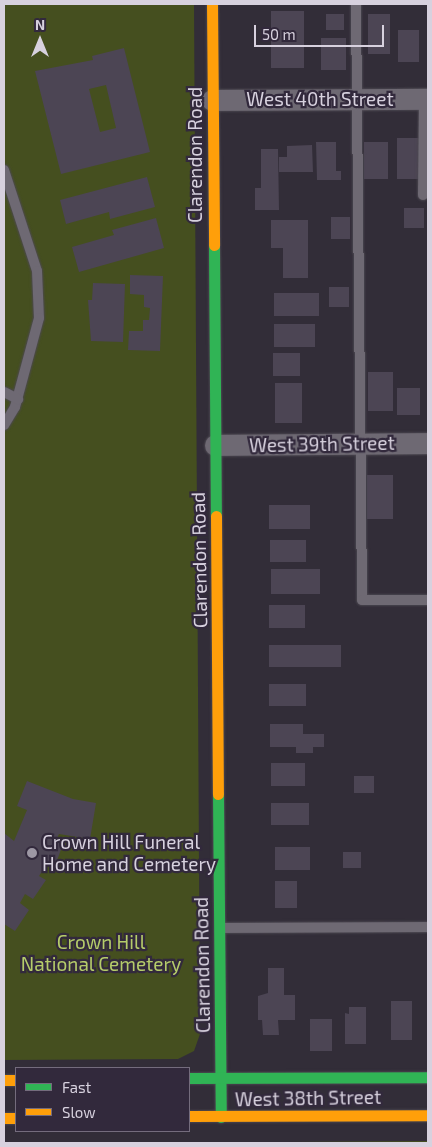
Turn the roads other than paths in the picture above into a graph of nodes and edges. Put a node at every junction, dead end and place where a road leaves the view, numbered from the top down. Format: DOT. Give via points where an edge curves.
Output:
graph roads {
  1 [pos="212,4"];
  2 [pos="356,4"];
  3 [pos="357,99"];
  4 [pos="426,99"];
  5 [pos="212,100"];
  6 [pos="4,170"];
  7 [pos="423,195"];
  8 [pos="4,392"];
  9 [pos="18,399"];
  10 [pos="4,425"];
  11 [pos="360,443"];
  12 [pos="428,443"];
  13 [pos="215,445"];
  14 [pos="428,600"];
  15 [pos="428,927"];
  16 [pos="219,928"];
  17 [pos="428,1076"];
  18 [pos="190,1078"];
  19 [pos="221,1078"];
  20 [pos="428,1114"];
  21 [pos="190,1116"];
  22 [pos="221,1116"];
  1 -- 5 [label="street, Clarendon Road"];
  2 -- 3 [label="lane"];
  3 -- 4 [label="street, West 40th Street"];
  3 -- 5 [label="street, West 40th Street"];
  3 -- 11 [label="lane"];
  4 -- 7 [label="lane"];
  5 -- 13 [label="street, Clarendon Road"];
  6 -- 9 [label="lane" via="37,271 39,318"];
  8 -- 9 [label="lane"];
  9 -- 10 [label="lane"];
  11 -- 12 [label="street, West 39th Street"];
  11 -- 13 [label="street, West 39th Street"];
  11 -- 14 [label="lane" via="362,600"];
  13 -- 16 [label="street, Clarendon Road"];
  15 -- 16 [label="lane"];
  16 -- 19 [label="street, Clarendon Road"];
  17 -- 19 [label="street, West 38th Street"];
  18 -- 19 [label="street, West 38th Street"];
  19 -- 22 [label="street, Clarendon Road"];
  20 -- 22 [label="street, West 38th Street"];
  21 -- 22 [label="street, West 38th Street"];
}
